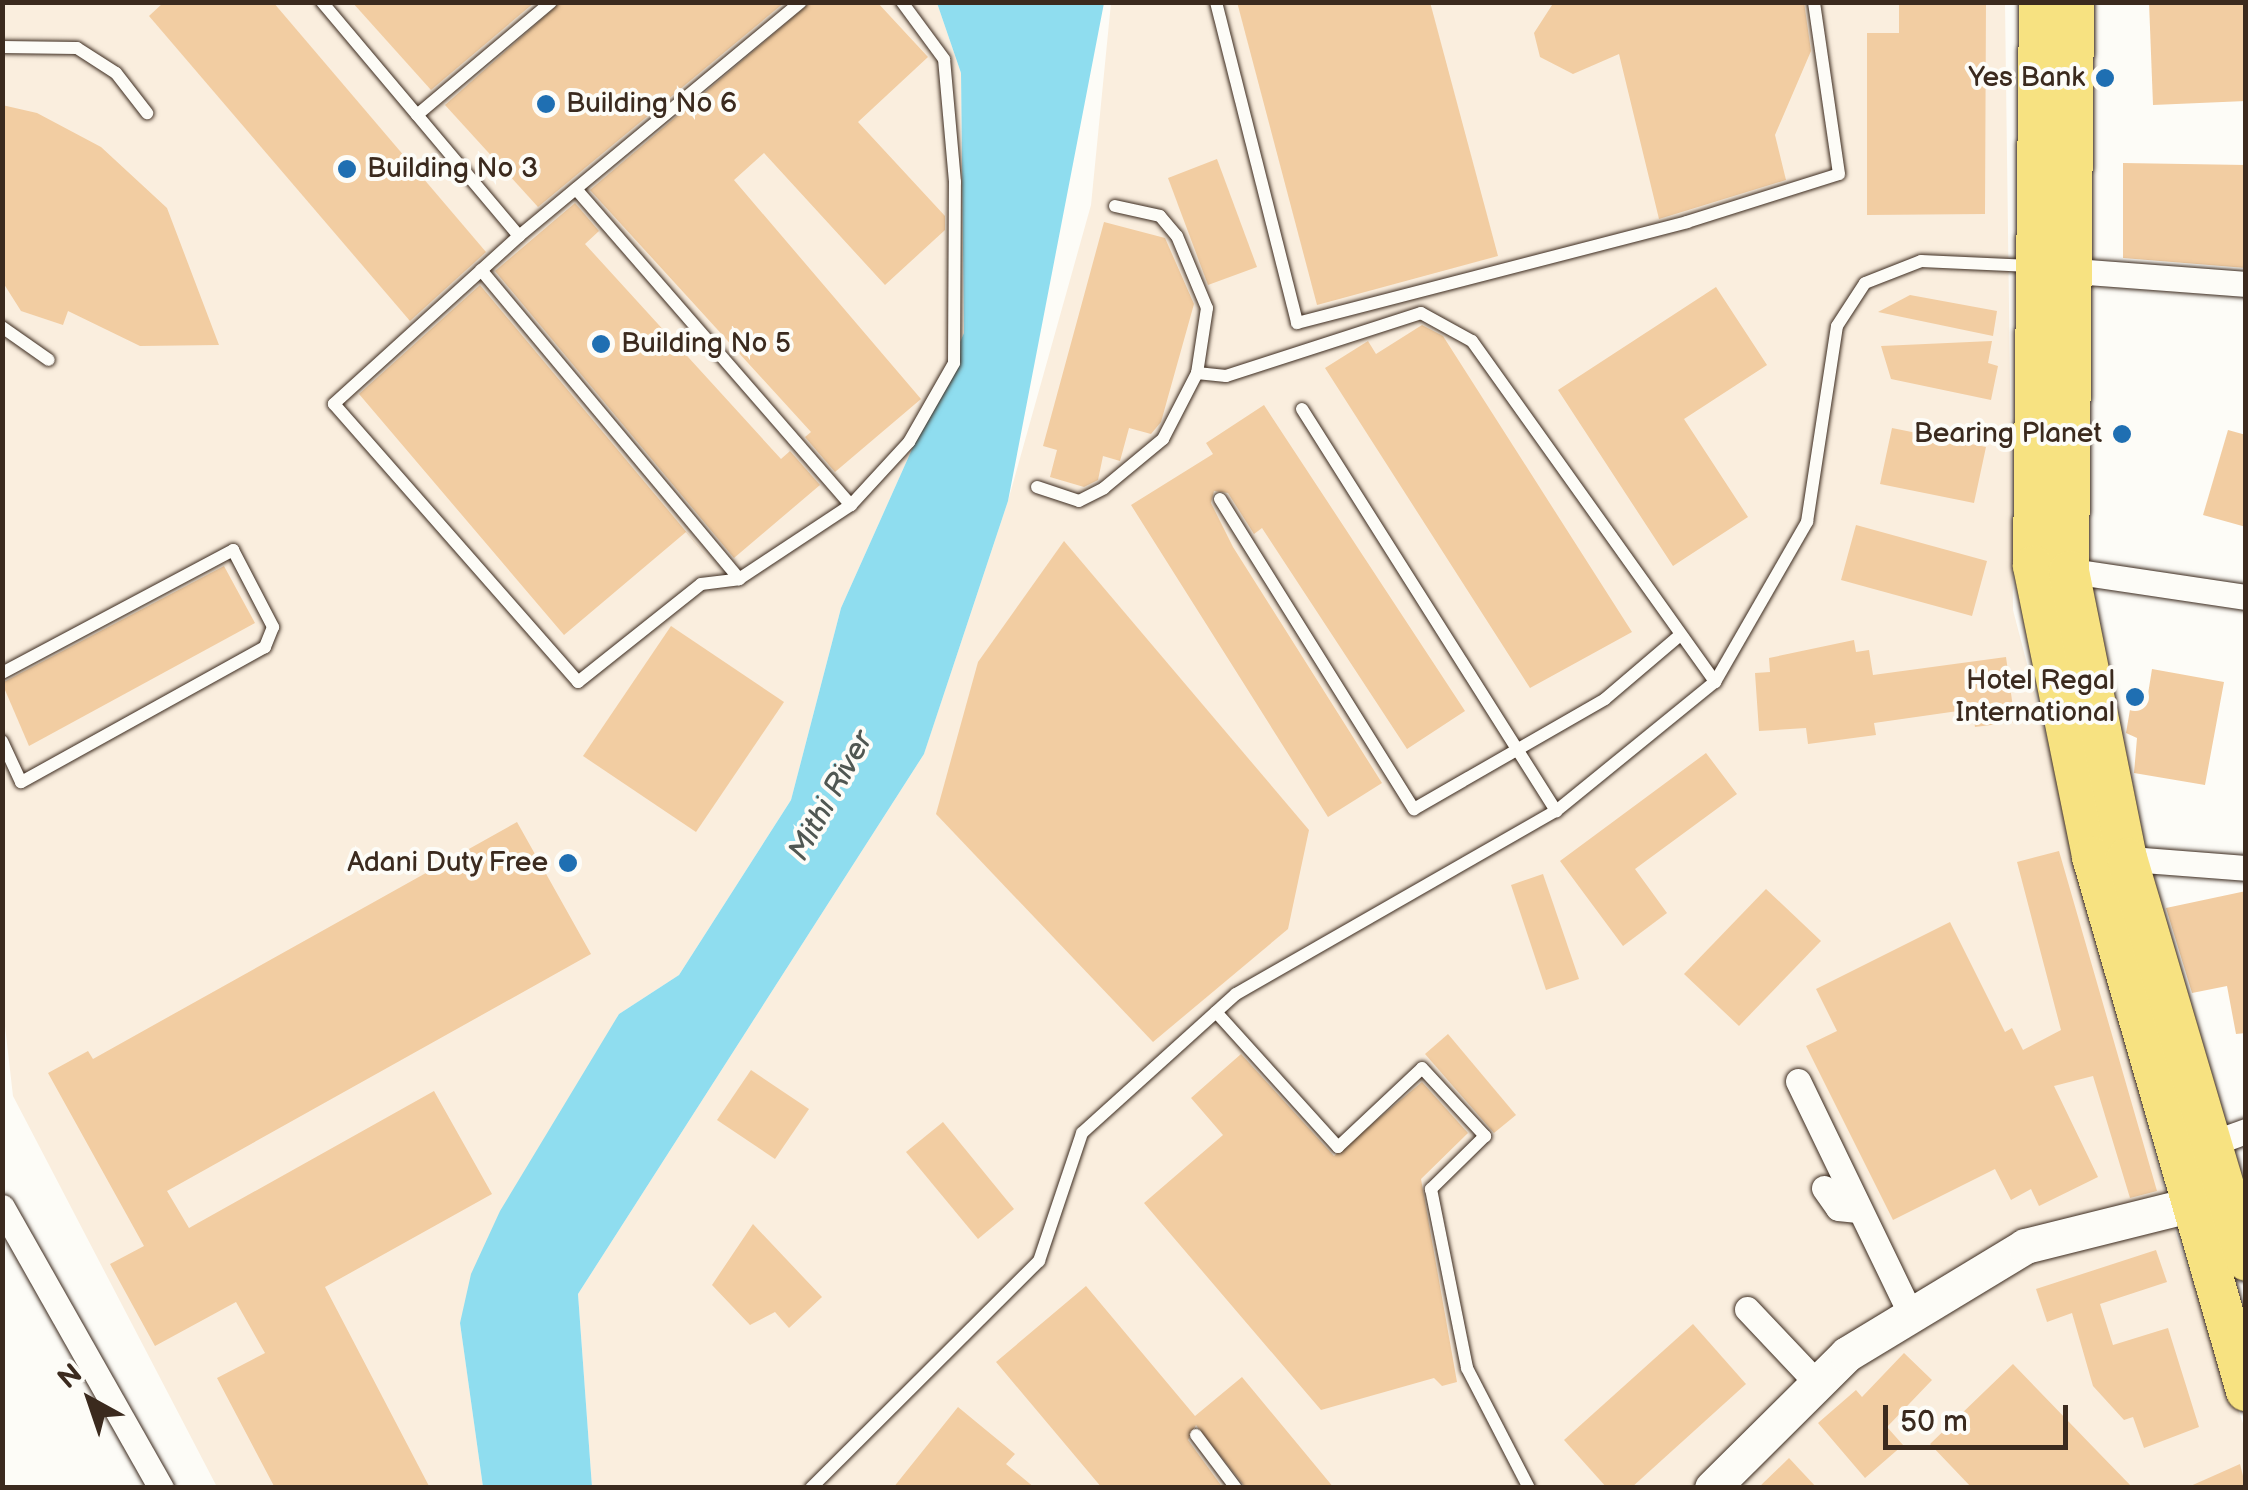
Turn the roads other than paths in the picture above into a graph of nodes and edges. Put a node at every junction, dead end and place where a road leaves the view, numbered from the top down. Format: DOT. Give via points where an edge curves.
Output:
graph roads {
  1 [pos="551,2"];
  2 [pos="802,2"];
  3 [pos="902,2"];
  4 [pos="1216,2"];
  5 [pos="1814,2"];
  6 [pos="2039,2"];
  7 [pos="2074,2"];
  8 [pos="327,4"];
  9 [pos="2,47"];
  10 [pos="148,113"];
  11 [pos="416,115"];
  12 [pos="576,189"];
  13 [pos="1115,206"];
  14 [pos="514,231"];
  15 [pos="2057,269"];
  16 [pos="481,270"];
  17 [pos="2246,284"];
  18 [pos="2,327"];
  19 [pos="50,360"];
  20 [pos="1197,372"];
  21 [pos="1302,409"];
  22 [pos="1037,487"];
  23 [pos="1220,499"];
  24 [pos="851,505"];
  25 [pos="2051,568"];
  26 [pos="738,579"];
  27 [pos="2246,597"];
  28 [pos="1680,636"];
  29 [pos="2,674"];
  30 [pos="1715,682"];
  31 [pos="2,741"];
  32 [pos="1513,750"];
  33 [pos="1556,811"];
  34 [pos="2110,858"];
  35 [pos="2246,868"];
  36 [pos="1216,1012"];
  37 [pos="1798,1081"];
  38 [pos="2211,1138"];
  39 [pos="1824,1188"];
  40 [pos="2208,1200"];
  41 [pos="1858,1210"];
  42 [pos="3,1211"];
  43 [pos="2246,1261"];
  44 [pos="1747,1309"];
  45 [pos="1912,1315"];
  46 [pos="1818,1383"];
  47 [pos="2246,1391"];
  48 [pos="1196,1435"];
  49 [pos="161,1488"];
  50 [pos="811,1488"];
  51 [pos="1236,1488"];
  52 [pos="1529,1488"];
  53 [pos="1712,1488"];
  1 -- 11 [label="lane"];
  2 -- 12 [label="lane"];
  3 -- 24 [label="lane" via="944,59 955,182 954,364 909,442"];
  4 -- 5 [label="lane" via="1297,322 1688,222 1839,174"];
  6 -- 15 [label="main road"];
  7 -- 15 [label="main road"];
  8 -- 11 [label="lane"];
  9 -- 10 [label="lane" via="77,48 116,72"];
  11 -- 14 [label="lane"];
  12 -- 14 [label="lane"];
  12 -- 24 [label="lane"];
  13 -- 20 [label="lane" via="1160,216 1177,236 1207,308"];
  14 -- 16 [label="lane"];
  15 -- 17 [label="street"];
  15 -- 25 [label="main road"];
  15 -- 30 [label="lane" via="1921,261 1866,283 1837,326 1807,522"];
  16 -- 26 [label="lane"];
  16 -- 26 [label="lane" via="334,404 578,682 701,584"];
  18 -- 19 [label="lane"];
  20 -- 22 [label="lane" via="1164,439 1104,488 1078,501"];
  20 -- 28 [label="lane" via="1226,376 1434,314 1472,341 1510,389"];
  21 -- 32 [label="lane"];
  23 -- 32 [label="lane" via="1414,809"];
  24 -- 26 [label="lane"];
  25 -- 27 [label="street"];
  25 -- 34 [label="main road"];
  28 -- 30 [label="lane"];
  28 -- 32 [label="lane" via="1605,699"];
  29 -- 31 [label="lane" via="234,550 273,628 266,647 21,782"];
  30 -- 33 [label="lane"];
  32 -- 33 [label="lane"];
  33 -- 36 [label="lane"];
  34 -- 35 [label="street"];
  34 -- 38 [label="main road"];
  36 -- 50 [label="lane" via="1082,1133 1039,1261"];
  36 -- 52 [label="lane" via="1338,1147 1422,1068 1485,1136 1431,1188 1466,1368"];
  37 -- 41 [label="street"];
  38 -- 40 [label="main road"];
  39 -- 41 [label="street" via="1838,1208"];
  40 -- 43 [label="main road"];
  40 -- 45 [label="street" via="2025,1246"];
  40 -- 47 [label="main road"];
  41 -- 45 [label="street"];
  42 -- 49 [label="street"];
  44 -- 46 [label="street"];
  45 -- 46 [label="street" via="1846,1354"];
  46 -- 53 [label="street"];
  48 -- 51 [label="lane"];
}
